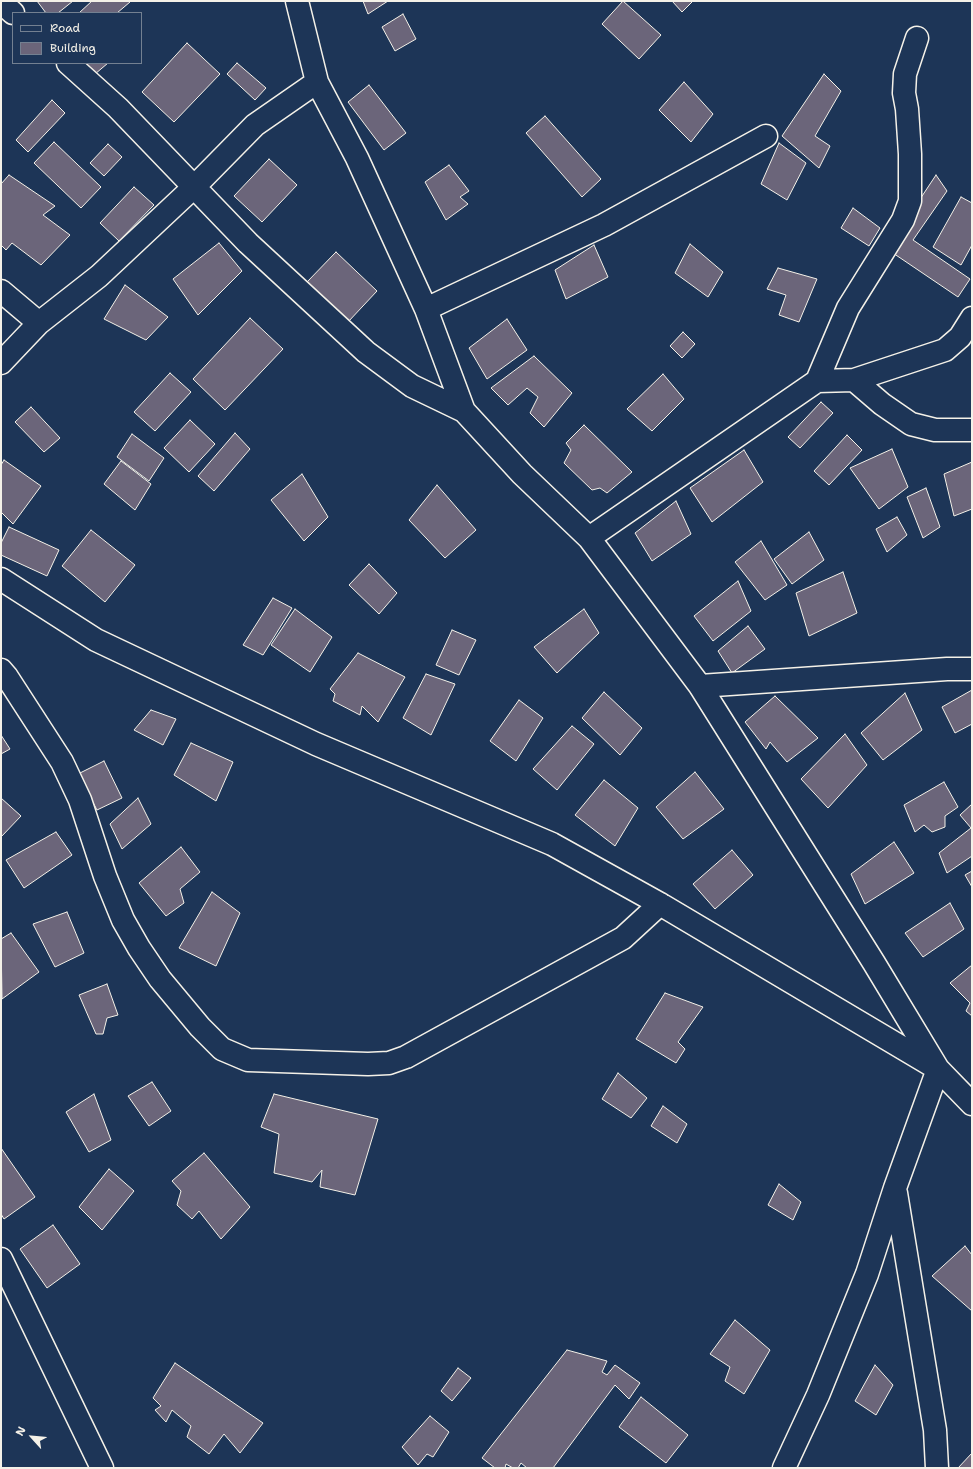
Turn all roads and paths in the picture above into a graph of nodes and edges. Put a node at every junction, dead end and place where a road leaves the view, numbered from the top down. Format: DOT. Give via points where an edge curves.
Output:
graph roads {
  1 [pos="298,1"];
  2 [pos="1,2"];
  3 [pos="12,12"];
  4 [pos="917,38"];
  5 [pos="69,64"];
  6 [pos="317,82"];
  7 [pos="766,136"];
  8 [pos="195,186"];
  9 [pos="1,291"];
  10 [pos="426,309"];
  11 [pos="972,318"];
  12 [pos="38,323"];
  13 [pos="1,362"];
  14 [pos="854,380"];
  15 [pos="817,381"];
  16 [pos="464,411"];
  17 [pos="972,430"];
  18 [pos="589,538"];
  19 [pos="1,579"];
  20 [pos="972,669"];
  21 [pos="1,670"];
  22 [pos="700,686"];
  23 [pos="660,904"];
  24 [pos="938,1069"];
  25 [pos="972,1104"];
  26 [pos="895,1188"];
  27 [pos="1,1259"];
  28 [pos="102,1468"];
  29 [pos="784,1468"];
  30 [pos="937,1468"];
  1 -- 6 [label="street"];
  2 -- 3 [label="street"];
  4 -- 15 [label="street" via="905,74 904,93 910,154 910,201 899,226 848,308"];
  5 -- 8 [label="street" via="118,108"];
  6 -- 8 [label="street" via="255,125"];
  6 -- 10 [label="street" via="356,158"];
  7 -- 10 [label="street" via="604,225"];
  8 -- 12 [label="street" via="99,276"];
  8 -- 16 [label="street" via="248,243 366,352 412,386"];
  9 -- 12 [label="street"];
  10 -- 16 [label="street"];
  11 -- 14 [label="street" via="960,337 945,350"];
  12 -- 13 [label="street"];
  14 -- 15 [label="street"];
  14 -- 17 [label="street" via="911,424 935,430"];
  15 -- 18 [label="street"];
  16 -- 18 [label="street" via="522,474"];
  18 -- 22 [label="street"];
  19 -- 23 [label="street" via="96,640 316,744 552,844"];
  20 -- 22 [label="street"];
  21 -- 23 [label="street" via="62,762 80,800 105,876 123,920 139,948 160,979 200,1027 222,1049 248,1060 368,1064 390,1063 401,1059 499,1008 623,938"];
  22 -- 24 [label="street"];
  23 -- 24 [label="street"];
  24 -- 25 [label="street"];
  24 -- 26 [label="street"];
  26 -- 29 [label="street" via="864,1281 818,1396"];
  26 -- 30 [label="street" via="935,1430"];
  27 -- 28 [label="street"];
}
